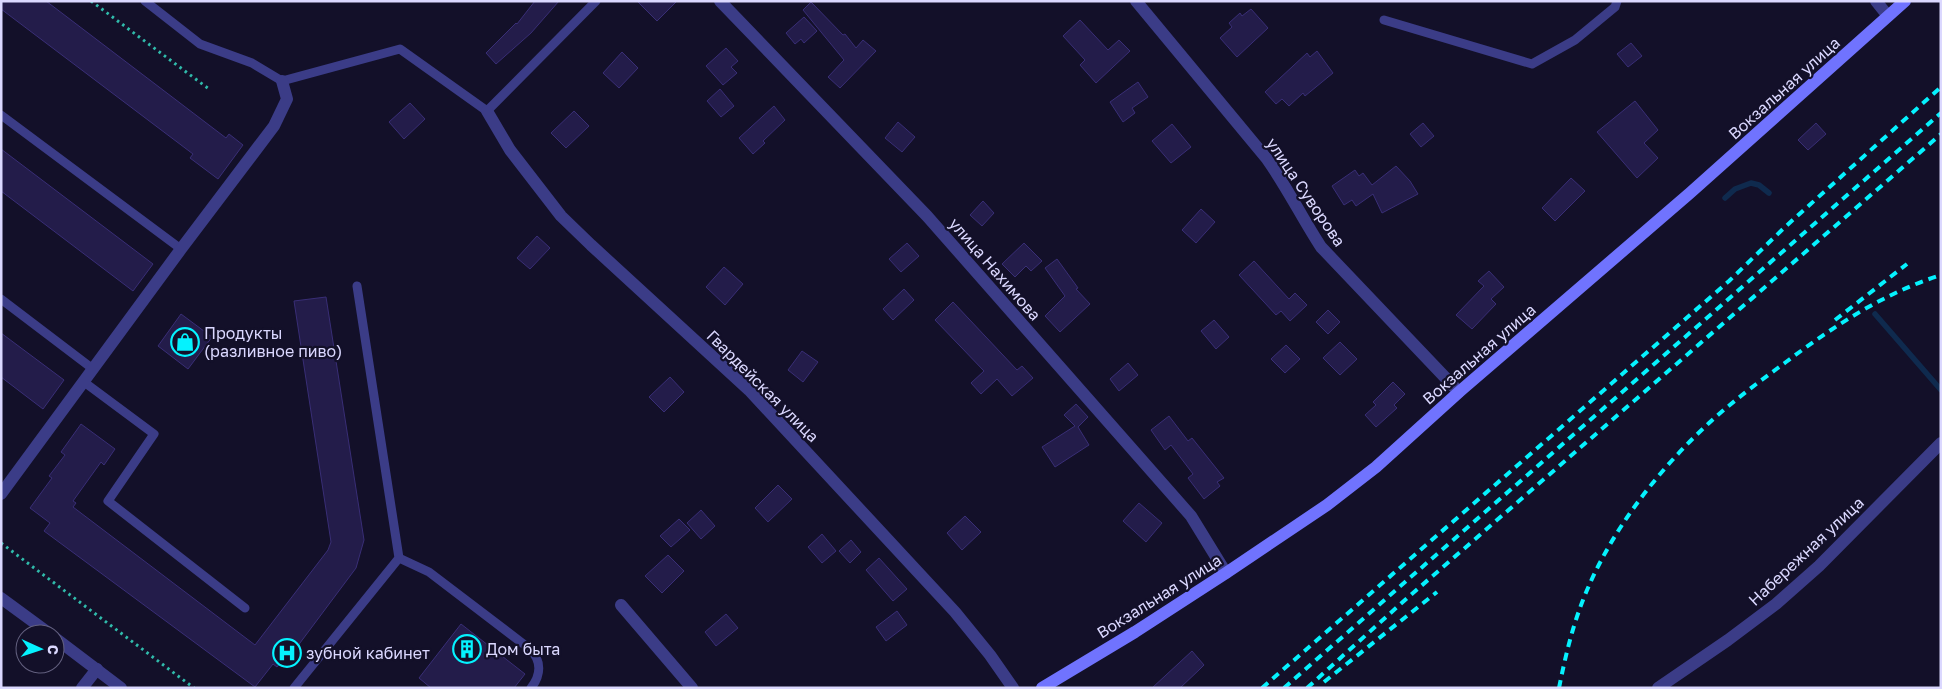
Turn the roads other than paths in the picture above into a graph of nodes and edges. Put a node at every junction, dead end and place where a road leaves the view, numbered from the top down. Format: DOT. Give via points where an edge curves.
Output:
graph roads {
  1 [pos="145,1"];
  2 [pos="596,1"];
  3 [pos="720,1"];
  4 [pos="1136,1"];
  5 [pos="1617,1"];
  6 [pos="1876,1"];
  7 [pos="1904,1"];
  8 [pos="1888,16"];
  9 [pos="1384,20"];
  10 [pos="282,81"];
  11 [pos="488,111"];
  12 [pos="1,115"];
  13 [pos="181,249"];
  14 [pos="357,286"];
  15 [pos="1,300"];
  16 [pos="93,369"];
  17 [pos="84,382"];
  18 [pos="1459,392"];
  19 [pos="1941,443"];
  20 [pos="1,494"];
  21 [pos="399,558"];
  22 [pos="1226,573"];
  23 [pos="1,598"];
  24 [pos="621,605"];
  25 [pos="245,608"];
  26 [pos="36,624"];
  27 [pos="65,645"];
  28 [pos="96,668"];
  29 [pos="82,688"];
  30 [pos="121,688"];
  31 [pos="294,688"];
  32 [pos="531,688"];
  33 [pos="692,688"];
  34 [pos="1013,688"];
  35 [pos="1042,688"];
  36 [pos="1658,688"];
  1 -- 10 [label="lane" via="200,44 252,63"];
  2 -- 11 [label="lane"];
  3 -- 22 [label="street, улица Нахимова" via="926,216 1191,516"];
  4 -- 18 [label="street, улица Суворова" via="1267,159 1321,247"];
  5 -- 9 [label="lane" via="1615,7 1575,40 1532,64"];
  6 -- 8 [label="street"];
  7 -- 8 [label="main road, Вокзальная улица"];
  8 -- 18 [label="main road, Вокзальная улица" via="1683,199"];
  10 -- 11 [label="lane" via="400,49"];
  10 -- 13 [label="street" via="287,99 274,126"];
  11 -- 34 [label="street, Гвардейская улица" via="510,150 561,216 748,390 948,605"];
  12 -- 13 [label="lane"];
  13 -- 16 [label="street"];
  14 -- 21 [label="lane"];
  15 -- 16 [label="lane"];
  16 -- 17 [label="street"];
  17 -- 20 [label="street"];
  17 -- 25 [label="lane" via="154,434 108,501"];
  18 -- 22 [label="main road, Вокзальная улица" via="1376,467"];
  19 -- 36 [label="street, Набережная улица" via="1837,548 1776,604"];
  21 -- 31 [label="lane"];
  21 -- 32 [label="lane" via="429,572 530,649 539,663 537,680"];
  22 -- 35 [label="main road, Вокзальная улица"];
  23 -- 26 [label="street"];
  24 -- 33 [label="street"];
  27 -- 28 [label="street"];
  28 -- 29 [label="street"];
  28 -- 30 [label="street"];
}
